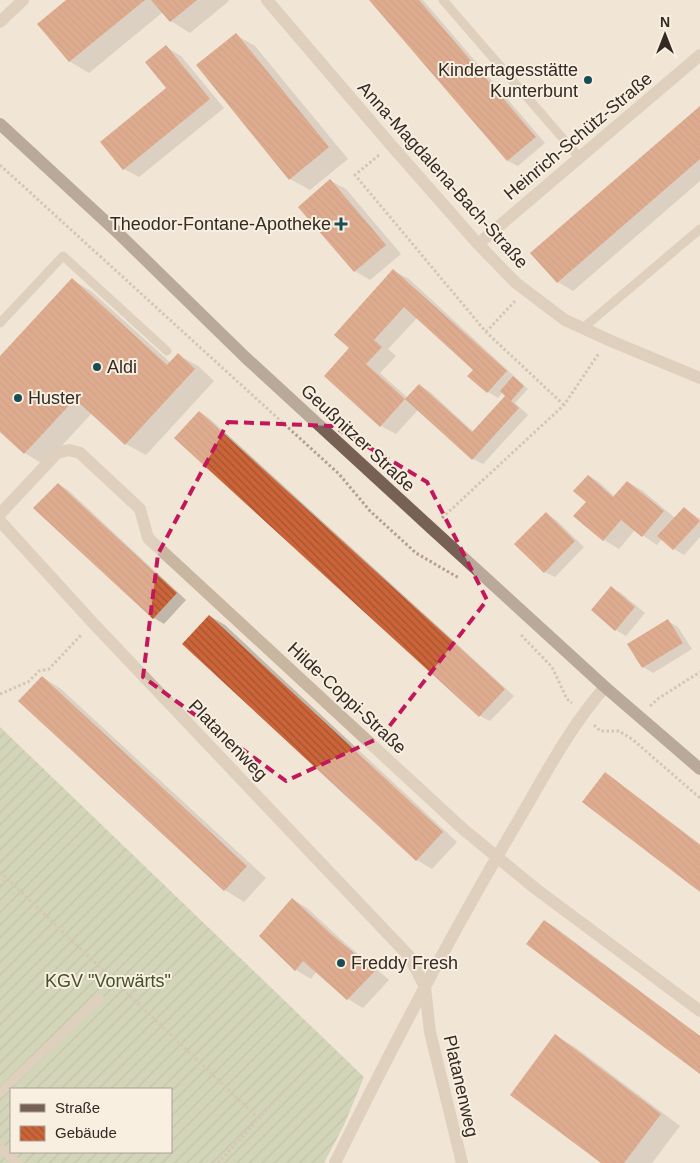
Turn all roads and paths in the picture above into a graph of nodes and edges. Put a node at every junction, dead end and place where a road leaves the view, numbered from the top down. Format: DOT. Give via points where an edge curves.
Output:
graph roads {
  1 [pos="23,0"];
  2 [pos="267,0"];
  3 [pos="442,0"];
  4 [pos="0,22"];
  5 [pos="700,55"];
  6 [pos="0,124"];
  7 [pos="391,145"];
  8 [pos="579,157"];
  9 [pos="0,165"];
  10 [pos="700,229"];
  11 [pos="478,244"];
  12 [pos="525,290"];
  13 [pos="0,323"];
  14 [pos="583,328"];
  15 [pos="486,332"];
  16 [pos="608,340"];
  17 [pos="167,351"];
  18 [pos="700,378"];
  19 [pos="564,405"];
  20 [pos="0,514"];
  21 [pos="0,521"];
  22 [pos="431,528"];
  23 [pos="465,582"];
  24 [pos="93,623"];
  25 [pos="519,633"];
  26 [pos="700,672"];
  27 [pos="605,687"];
  28 [pos="0,694"];
  29 [pos="582,715"];
  30 [pos="640,718"];
  31 [pos="700,769"];
  32 [pos="700,798"];
  33 [pos="496,857"];
  34 [pos="0,872"];
  35 [pos="7,879"];
  36 [pos="0,886"];
  37 [pos="425,987"];
  38 [pos="99,998"];
  39 [pos="700,1011"];
  40 [pos="284,1091"];
  41 [pos="0,1093"];
  42 [pos="258,1118"];
  43 [pos="0,1146"];
  44 [pos="16,1163"];
  45 [pos="218,1163"];
  46 [pos="335,1163"];
  47 [pos="462,1163"];
  1 -- 4 [label="street"];
  2 -- 7 [label="street, Anna-Magdalena-Bach-Straße"];
  3 -- 8 [label="lane"];
  5 -- 8 [label="street, Heinrich-Schütz-Straße"];
  6 -- 22 [label="main road, Geußnitzer Straße" via="117,232 237,350"];
  7 -- 11 [label="street, Anna-Magdalena-Bach-Straße"];
  7 -- 15 [label="path" via="355,175"];
  8 -- 11 [label="street, Heinrich-Schütz-Straße"];
  9 -- 23 [label="path" via="339,474 370,511 416,553"];
  10 -- 14 [label="lane"];
  11 -- 12 [label="street, Anna-Magdalena-Bach-Straße"];
  12 -- 14 [label="street, Anna-Magdalena-Bach-Straße" via="565,320"];
  12 -- 15 [label="path"];
  13 -- 17 [label="lane" via="63,256"];
  14 -- 16 [label="street, Anna-Magdalena-Bach-Straße"];
  15 -- 19 [label="path"];
  16 -- 18 [label="street, Anna-Magdalena-Bach-Straße"];
  16 -- 19 [label="path"];
  19 -- 22 [label="path"];
  20 -- 33 [label="street, Hilde-Coppi-Straße" via="57,453 69,450 80,453 140,510 148,538"];
  21 -- 24 [label="street, Platanenweg"];
  22 -- 27 [label="main road, Geußnitzer Straße"];
  24 -- 28 [label="path" via="49,669 39,671 28,682"];
  24 -- 37 [label="street, Platanenweg" via="409,956"];
  25 -- 29 [label="path" via="552,667 567,699"];
  26 -- 30 [label="path" via="659,698"];
  27 -- 29 [label="street"];
  27 -- 30 [label="main road, Geußnitzer Straße"];
  29 -- 32 [label="path" via="600,732 619,732 632,738"];
  29 -- 33 [label="street"];
  30 -- 31 [label="main road, Geußnitzer Straße"];
  33 -- 37 [label="street"];
  33 -- 39 [label="street, Hilde-Coppi-Straße"];
  34 -- 35 [label="path"];
  35 -- 36 [label="path"];
  35 -- 42 [label="path"];
  37 -- 46 [label="street"];
  37 -- 47 [label="street, Platanenweg" via="430,1032"];
  38 -- 41 [label="lane"];
  40 -- 42 [label="path"];
  42 -- 45 [label="path"];
  43 -- 44 [label="lane"];
}
